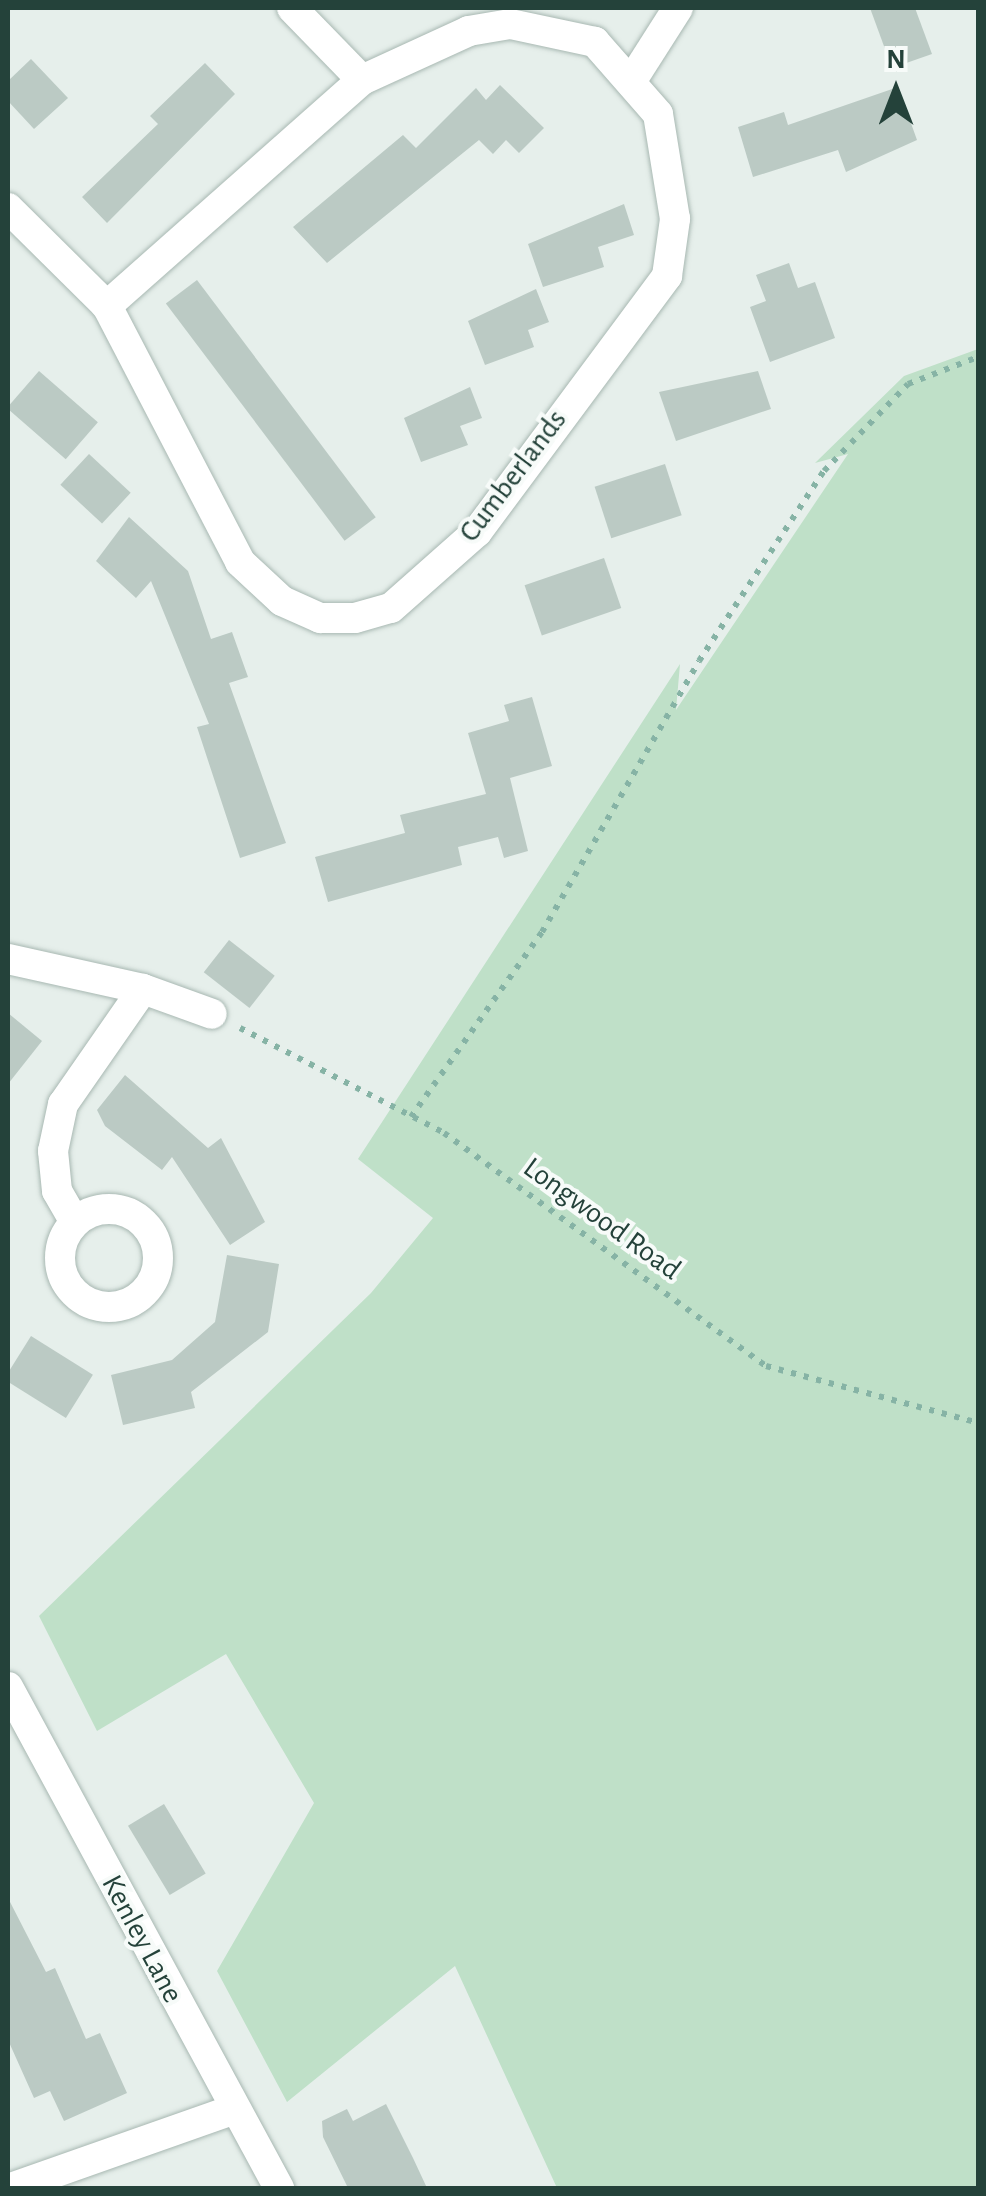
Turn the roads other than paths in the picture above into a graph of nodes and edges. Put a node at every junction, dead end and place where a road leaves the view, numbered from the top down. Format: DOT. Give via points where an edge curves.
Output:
graph roads {
  1 [pos="292,8"];
  2 [pos="678,8"];
  3 [pos="634,77"];
  4 [pos="362,80"];
  5 [pos="8,208"];
  6 [pos="107,306"];
  7 [pos="8,959"];
  8 [pos="143,989"];
  9 [pos="212,1014"];
  10 [pos="75,1222"];
  11 [pos="8,1687"];
  12 [pos="233,2110"];
  13 [pos="11,2188"];
  14 [pos="279,2188"];
  1 -- 4 [label="street"];
  2 -- 3 [label="street"];
  3 -- 4 [label="street, Cumberlands" via="595,42 510,24 421,50"];
  3 -- 6 [label="street, Cumberlands" via="670,158 667,276 477,532 390,608 320,618 260,584"];
  4 -- 6 [label="street, Cumberlands"];
  5 -- 6 [label="street, Cumberlands"];
  7 -- 8 [label="street"];
  8 -- 9 [label="street"];
  8 -- 10 [label="street" via="63,1104 54,1164"];
  11 -- 12 [label="street, Kenley Lane"];
  12 -- 13 [label="street"];
  12 -- 14 [label="street, Kenley Lane"];
}
